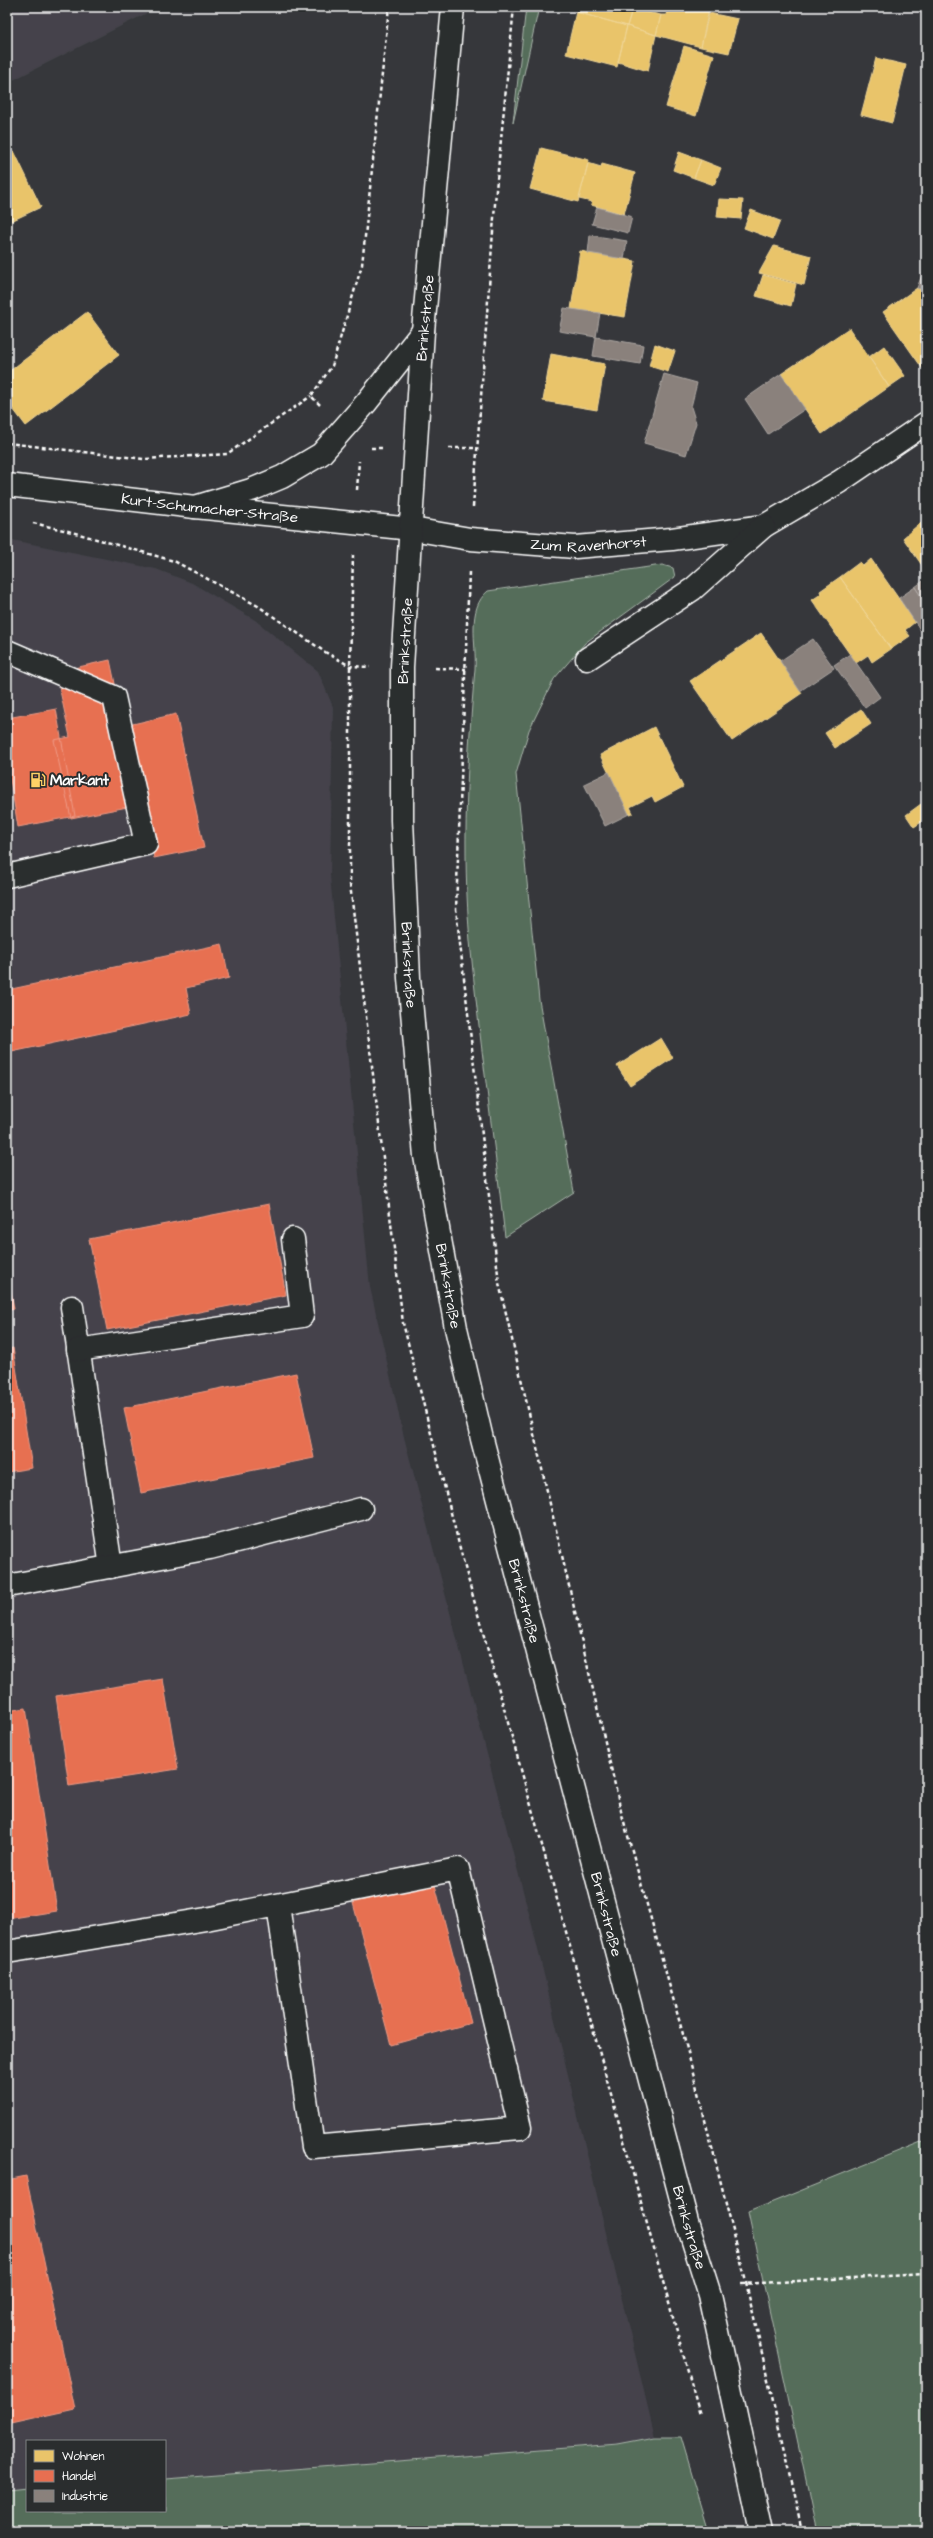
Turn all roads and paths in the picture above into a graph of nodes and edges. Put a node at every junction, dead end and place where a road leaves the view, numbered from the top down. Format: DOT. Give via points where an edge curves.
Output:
graph roads {
  1 [pos="453,7"];
  2 [pos="514,7"];
  3 [pos="423,330"];
  4 [pos="311,396"];
  5 [pos="926,423"];
  6 [pos="7,443"];
  7 [pos="7,485"];
  8 [pos="195,507"];
  9 [pos="30,523"];
  10 [pos="764,526"];
  11 [pos="412,529"];
  12 [pos="470,539"];
  13 [pos="7,652"];
  14 [pos="587,659"];
  15 [pos="402,667"];
  16 [pos="466,669"];
  17 [pos="7,876"];
  18 [pos="293,1239"];
  19 [pos="72,1307"];
  20 [pos="78,1350"];
  21 [pos="361,1509"];
  22 [pos="111,1567"];
  23 [pos="7,1586"];
  24 [pos="278,1905"];
  25 [pos="7,1952"];
  26 [pos="926,2274"];
  27 [pos="746,2282"];
  28 [pos="710,2295"];
  29 [pos="761,2531"];
  30 [pos="802,2531"];
  1 -- 3 [label="main road, Brinkstraße"];
  2 -- 12 [label="path" via="496,190"];
  3 -- 8 [label="main road" via="366,403 321,454 282,477 252,490"];
  3 -- 11 [label="main road, Brinkstraße"];
  4 -- 6 [label="path" via="227,454 144,458"];
  5 -- 10 [label="main road, Zum Ravenhorst" via="839,482"];
  7 -- 8 [label="main road, Kurt-Schumacher-Straße"];
  8 -- 11 [label="main road, Kurt-Schumacher-Straße"];
  9 -- 15 [label="path" via="68,530 174,561 258,606 350,666"];
  10 -- 12 [label="main road, Zum Ravenhorst" via="672,539 575,547"];
  10 -- 14 [label="main road, Zum Ravenhorst" via="693,590"];
  11 -- 12 [label="main road, Zum Ravenhorst"];
  11 -- 15 [label="main road, Brinkstraße"];
  12 -- 16 [label="path"];
  13 -- 17 [label="main road" via="114,697 146,844"];
  15 -- 16 [label="path"];
  15 -- 28 [label="main road, Brinkstraße" via="402,820 409,978 425,1156 456,1328 482,1439 687,2222"];
  16 -- 27 [label="path" via="456,909 499,1283 621,1811 686,2045"];
  18 -- 20 [label="main road" via="302,1316"];
  19 -- 20 [label="main road"];
  20 -- 22 [label="main road"];
  21 -- 22 [label="main road" via="210,1548"];
  22 -- 23 [label="main road"];
  24 -- 24 [label="main road" via="458,1869 520,2128 313,2147"];
  24 -- 25 [label="main road"];
  26 -- 27 [label="path"];
  27 -- 28 [label="path"];
  27 -- 30 [label="path"];
  28 -- 29 [label="main road, Brinkstraße"];
}
